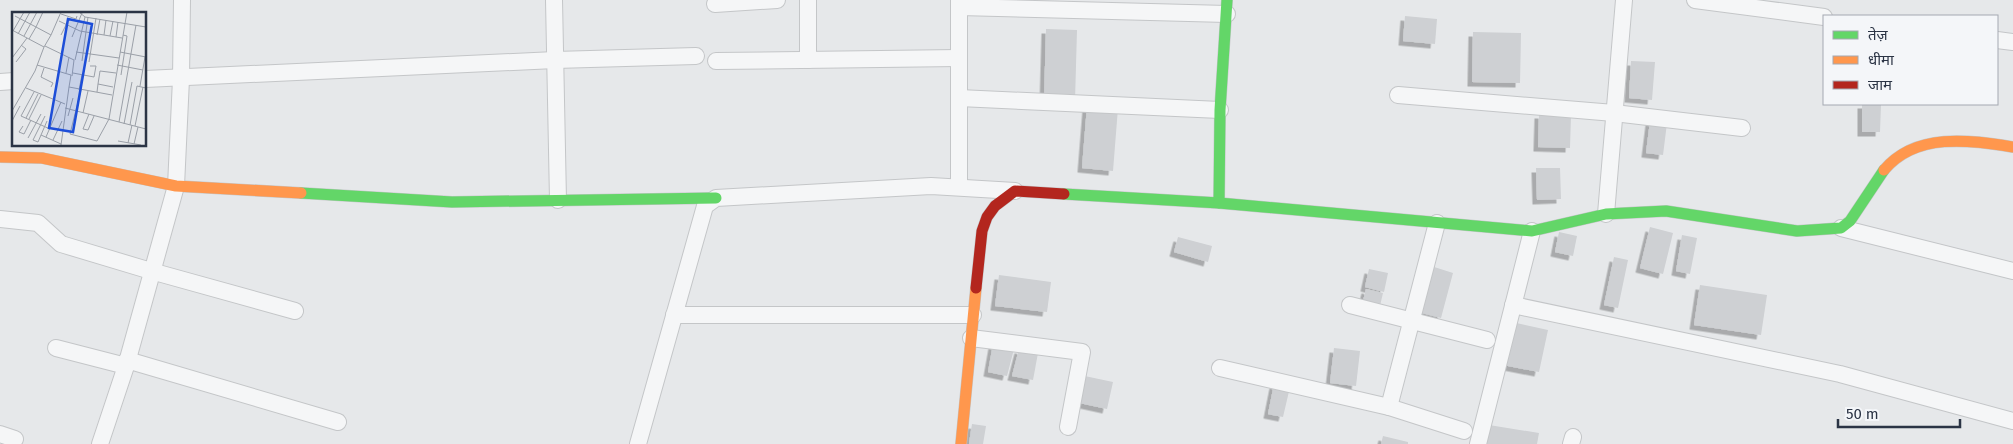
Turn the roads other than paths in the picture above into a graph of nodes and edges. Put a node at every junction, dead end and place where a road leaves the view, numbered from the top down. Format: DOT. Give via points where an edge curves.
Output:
graph roads {
  1 [pos="182,0"];
  2 [pos="554,0"];
  3 [pos="777,0"];
  4 [pos="808,0"];
  5 [pos="1624,0"];
  6 [pos="1695,0"];
  7 [pos="959,3"];
  8 [pos="714,4"];
  9 [pos="1227,7"];
  10 [pos="1823,17"];
  11 [pos="1998,40"];
  12 [pos="2013,42"];
  13 [pos="696,56"];
  14 [pos="959,58"];
  15 [pos="555,60"];
  16 [pos="808,60"];
  17 [pos="716,61"];
  18 [pos="146,79"];
  19 [pos="181,79"];
  20 [pos="1398,95"];
  21 [pos="959,98"];
  22 [pos="1220,110"];
  23 [pos="1614,113"];
  24 [pos="1742,128"];
  25 [pos="2013,147"];
  26 [pos="0,157"];
  27 [pos="176,186"];
  28 [pos="959,186"];
  29 [pos="1015,191"];
  30 [pos="716,198"];
  31 [pos="558,200"];
  32 [pos="1218,203"];
  33 [pos="1606,214"];
  34 [pos="0,219"];
  35 [pos="1437,223"];
  36 [pos="1842,228"];
  37 [pos="1532,231"];
  38 [pos="2013,271"];
  39 [pos="151,272"];
  40 [pos="1350,305"];
  41 [pos="1513,305"];
  42 [pos="295,311"];
  43 [pos="674,315"];
  44 [pos="973,315"];
  45 [pos="1411,320"];
  46 [pos="971,338"];
  47 [pos="1487,340"];
  48 [pos="56,348"];
  49 [pos="127,363"];
  50 [pos="1220,368"];
  51 [pos="1388,407"];
  52 [pos="2013,421"];
  53 [pos="338,422"];
  54 [pos="1068,427"];
  55 [pos="1464,431"];
  56 [pos="100,444"];
  57 [pos="638,444"];
  58 [pos="961,444"];
  59 [pos="1478,444"];
  1 -- 19 [label="street"];
  2 -- 15 [label="street"];
  3 -- 8 [label="street"];
  4 -- 16 [label="street"];
  5 -- 23 [label="street"];
  6 -- 10 [label="street"];
  7 -- 9 [label="street"];
  7 -- 14 [label="street"];
  9 -- 22 [label="street"];
  11 -- 12 [label="street"];
  13 -- 15 [label="street"];
  14 -- 16 [label="street"];
  14 -- 21 [label="street"];
  15 -- 19 [label="street"];
  15 -- 31 [label="street"];
  16 -- 17 [label="street"];
  18 -- 19 [label="street"];
  19 -- 27 [label="street"];
  20 -- 23 [label="street"];
  21 -- 22 [label="street"];
  21 -- 28 [label="street"];
  22 -- 32 [label="street"];
  23 -- 24 [label="street"];
  23 -- 33 [label="street"];
  25 -- 36 [label="street" via="1981,142 1946,143 1924,145 1908,151 1890,163"];
  26 -- 27 [label="street" via="42,158"];
  27 -- 31 [label="street" via="452,202"];
  27 -- 39 [label="street"];
  28 -- 29 [label="street"];
  28 -- 30 [label="street"];
  29 -- 32 [label="street"];
  29 -- 44 [label="street" via="996,203 984,219"];
  30 -- 31 [label="street"];
  30 -- 43 [label="street" via="705,206"];
  32 -- 35 [label="street"];
  33 -- 36 [label="street" via="1666,211 1797,231"];
  33 -- 37 [label="street"];
  34 -- 39 [label="street" via="38,223 61,244"];
  35 -- 37 [label="street"];
  35 -- 45 [label="street"];
  36 -- 38 [label="street"];
  37 -- 41 [label="street"];
  39 -- 42 [label="street"];
  39 -- 49 [label="street"];
  40 -- 45 [label="street"];
  41 -- 52 [label="street" via="1840,374"];
  41 -- 59 [label="street"];
  43 -- 44 [label="street"];
  43 -- 57 [label="street"];
  44 -- 46 [label="street"];
  45 -- 47 [label="street"];
  45 -- 51 [label="street"];
  46 -- 54 [label="street" via="1082,352"];
  46 -- 58 [label="street"];
  48 -- 49 [label="street"];
  49 -- 53 [label="street"];
  49 -- 56 [label="street"];
  50 -- 51 [label="street"];
  51 -- 55 [label="street"];
}
